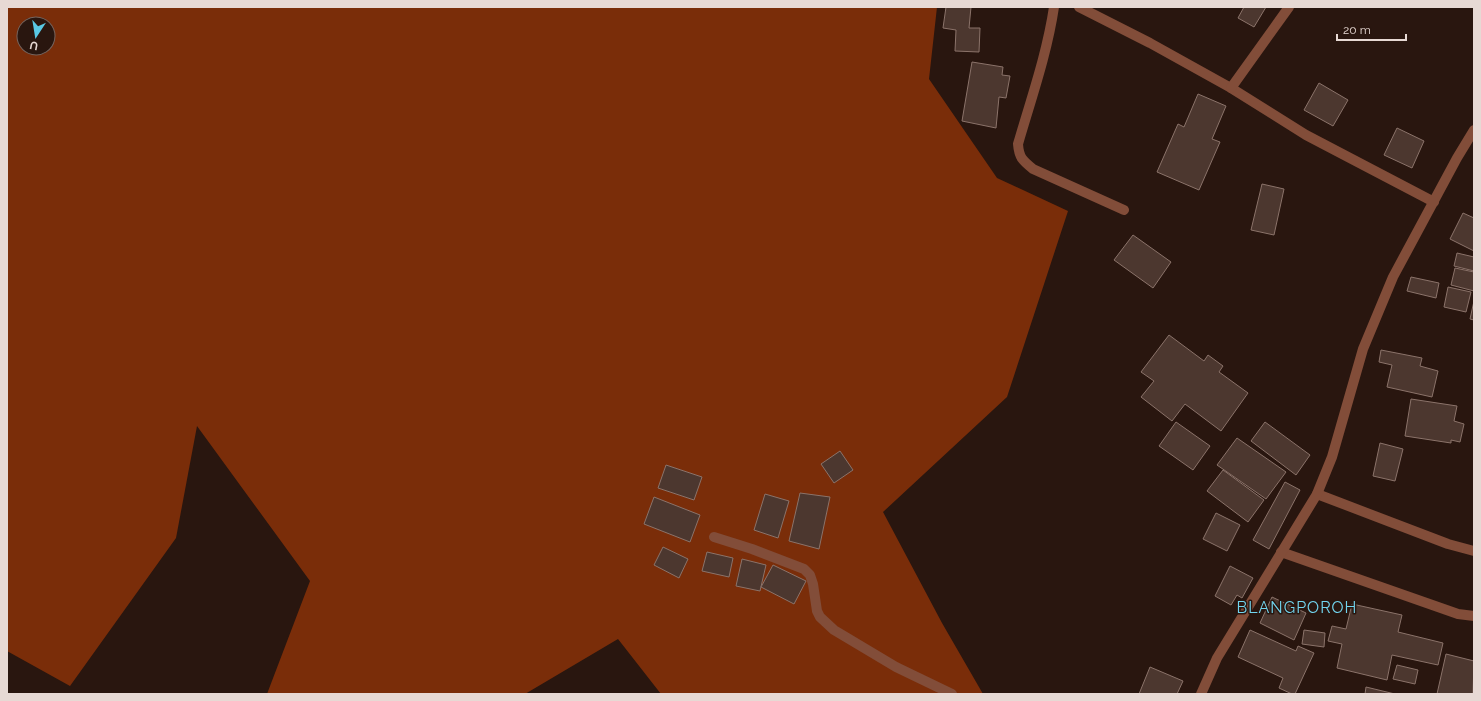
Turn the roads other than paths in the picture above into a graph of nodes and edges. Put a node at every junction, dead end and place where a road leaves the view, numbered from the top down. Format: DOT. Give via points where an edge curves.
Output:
graph roads {
  1 [pos="1054,7"];
  2 [pos="1079,7"];
  3 [pos="1289,7"];
  4 [pos="1231,88"];
  5 [pos="1474,130"];
  6 [pos="1434,202"];
  7 [pos="1124,210"];
  8 [pos="1318,494"];
  9 [pos="714,537"];
  10 [pos="1474,551"];
  11 [pos="1281,552"];
  12 [pos="1474,616"];
  13 [pos="952,694"];
  14 [pos="1201,694"];
  1 -- 7 [label="street" via="1038,79 1018,144 1019,154 1023,162 1033,169"];
  2 -- 4 [label="street"];
  3 -- 4 [label="street"];
  4 -- 6 [label="street" via="1306,135"];
  5 -- 6 [label="street"];
  6 -- 8 [label="street" via="1393,277 1363,349 1332,457"];
  8 -- 10 [label="street" via="1448,544"];
  8 -- 11 [label="street"];
  9 -- 13 [label="street" via="804,569 812,579 817,611 834,630 896,667"];
  11 -- 12 [label="street" via="1458,614"];
  11 -- 14 [label="street" via="1217,658"];
}
